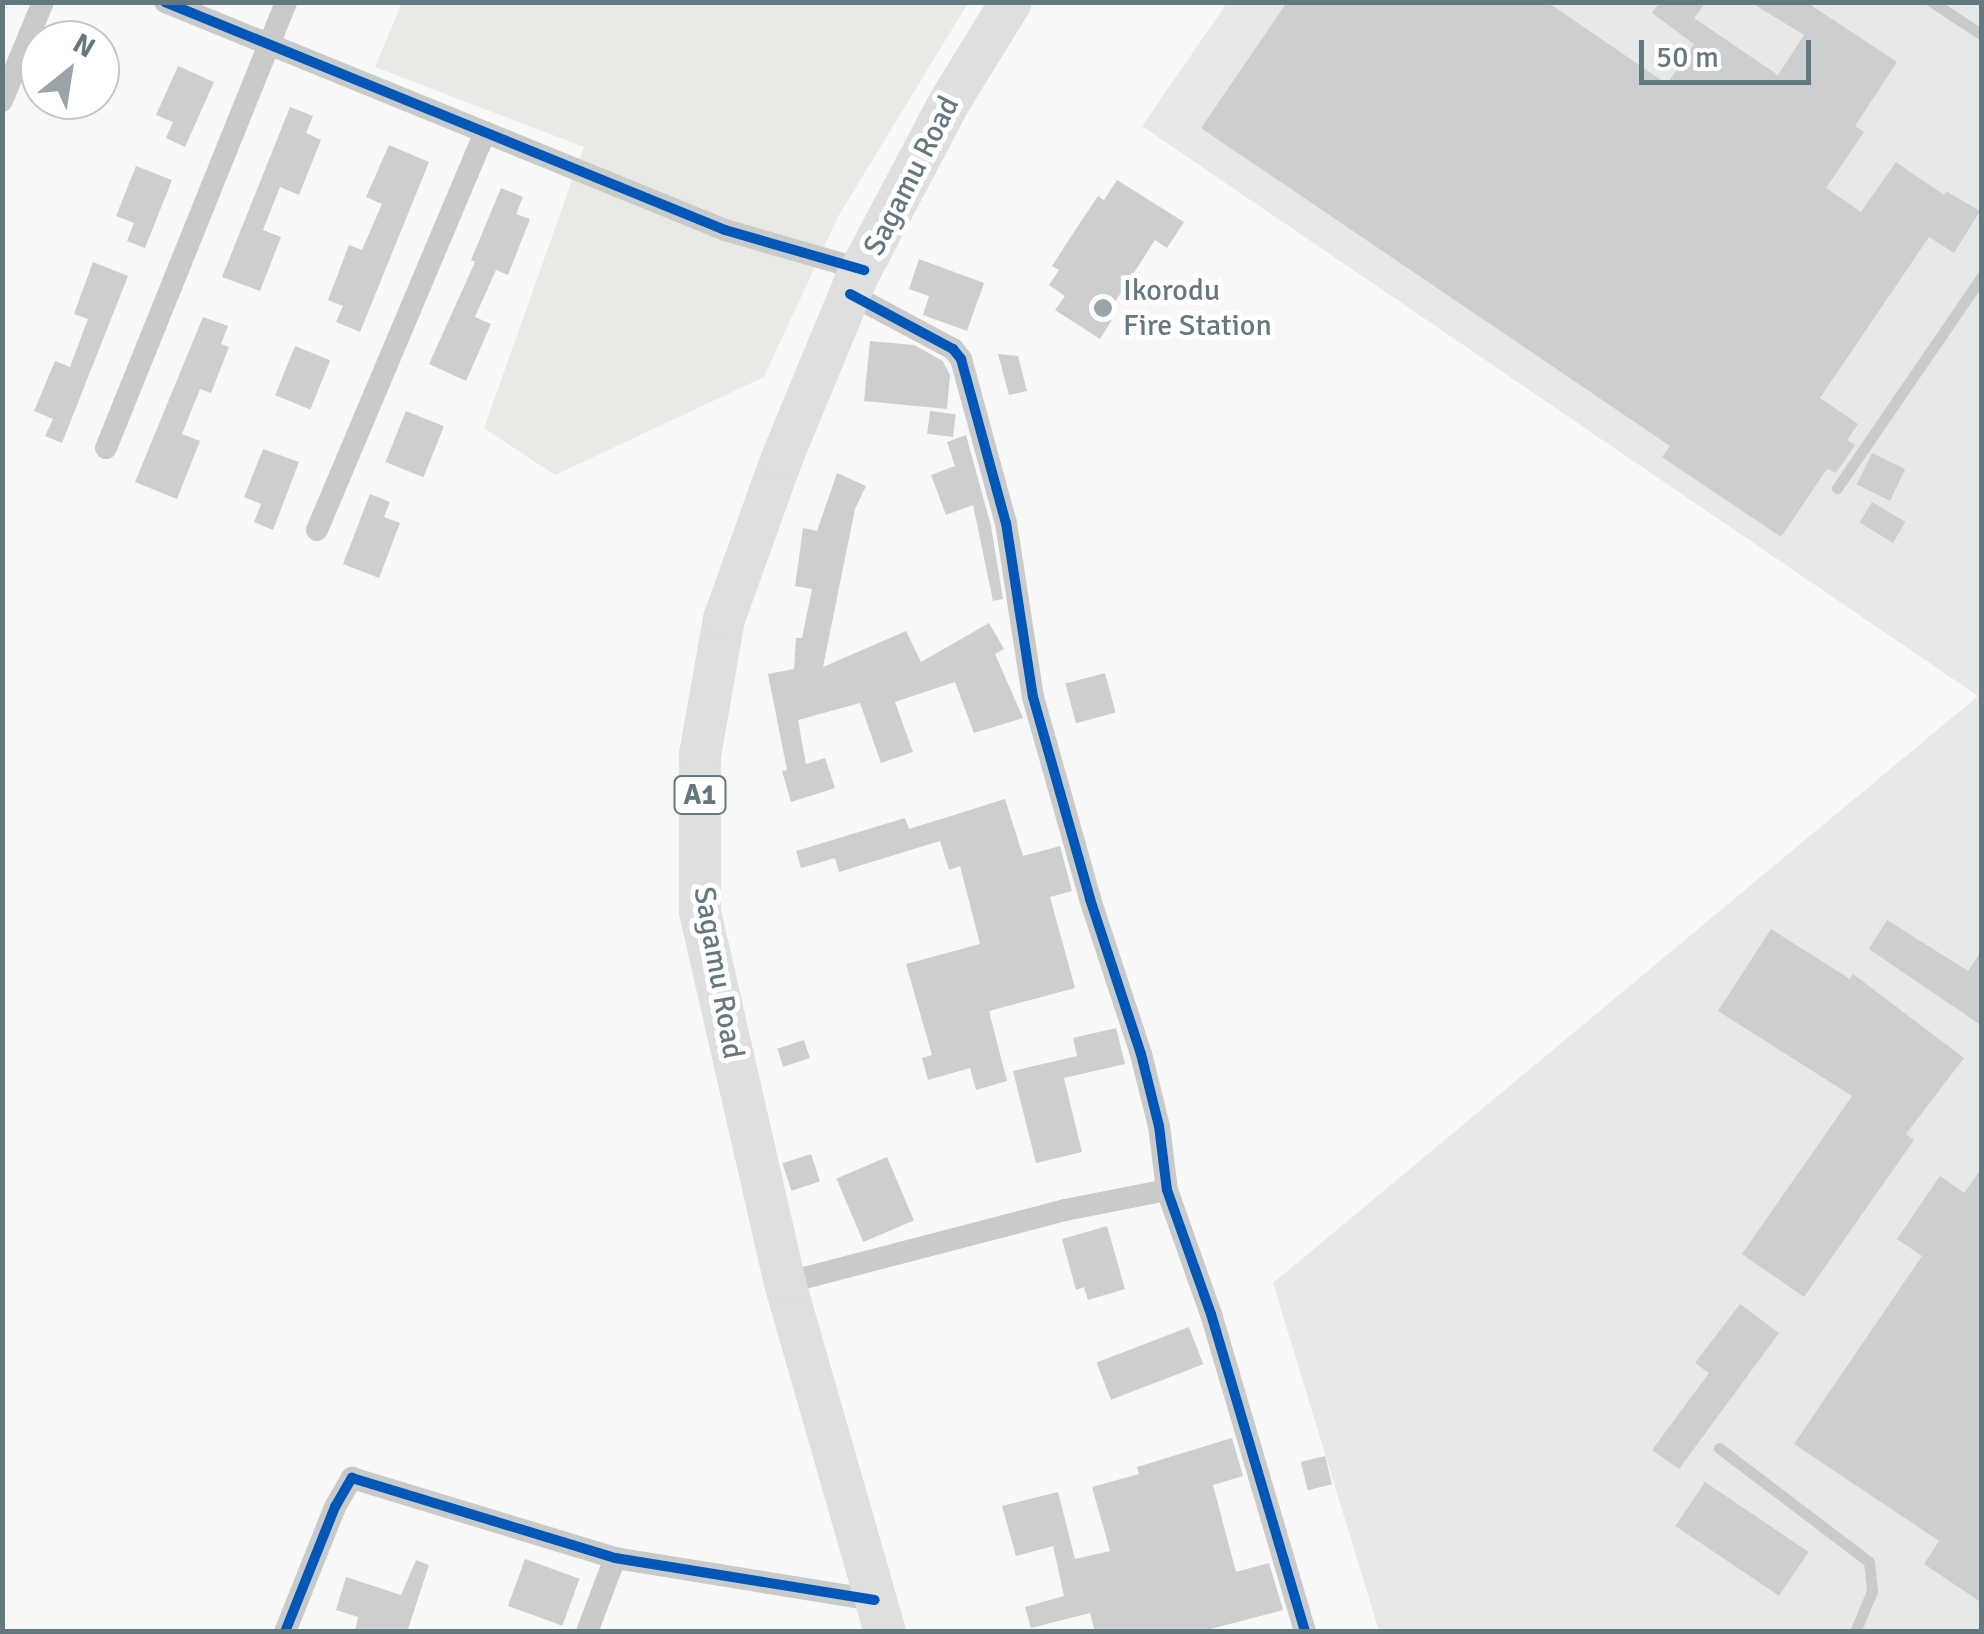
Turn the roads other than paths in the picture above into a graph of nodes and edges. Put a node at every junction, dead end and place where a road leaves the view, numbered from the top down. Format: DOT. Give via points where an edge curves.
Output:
graph roads {
  1 [pos="43,2"];
  2 [pos="165,2"];
  3 [pos="286,2"];
  4 [pos="1011,2"];
  5 [pos="1932,2"];
  6 [pos="1982,36"];
  7 [pos="270,43"];
  8 [pos="2,101"];
  9 [pos="485,133"];
  10 [pos="1982,276"];
  11 [pos="857,282"];
  12 [pos="106,448"];
  13 [pos="1837,488"];
  14 [pos="317,530"];
  15 [pos="1167,1190"];
  16 [pos="786,1283"];
  17 [pos="1718,1448"];
  18 [pos="615,1558"];
  19 [pos="880,1616"];
  20 [pos="285,1632"];
  21 [pos="587,1632"];
  22 [pos="1305,1632"];
  23 [pos="1855,1632"];
  1 -- 8 [label="street"];
  2 -- 7 [label="street"];
  3 -- 7 [label="street"];
  4 -- 11 [label="highway, Sagamu Road / A1" via="950,101"];
  5 -- 6 [label="lane"];
  7 -- 9 [label="street"];
  7 -- 12 [label="street"];
  9 -- 11 [label="street"];
  9 -- 14 [label="street"];
  10 -- 13 [label="lane"];
  11 -- 15 [label="street" via="961,359 1006,523 1033,696 1141,1054"];
  11 -- 16 [label="highway, Sagamu Road / A1" via="724,618 700,755 700,911"];
  15 -- 16 [label="street"];
  15 -- 22 [label="street" via="1211,1314"];
  16 -- 19 [label="highway, Sagamu Road / A1"];
  17 -- 23 [label="lane" via="1870,1562 1872,1591"];
  18 -- 19 [label="street"];
  18 -- 20 [label="street" via="352,1478"];
  18 -- 21 [label="street"];
}
